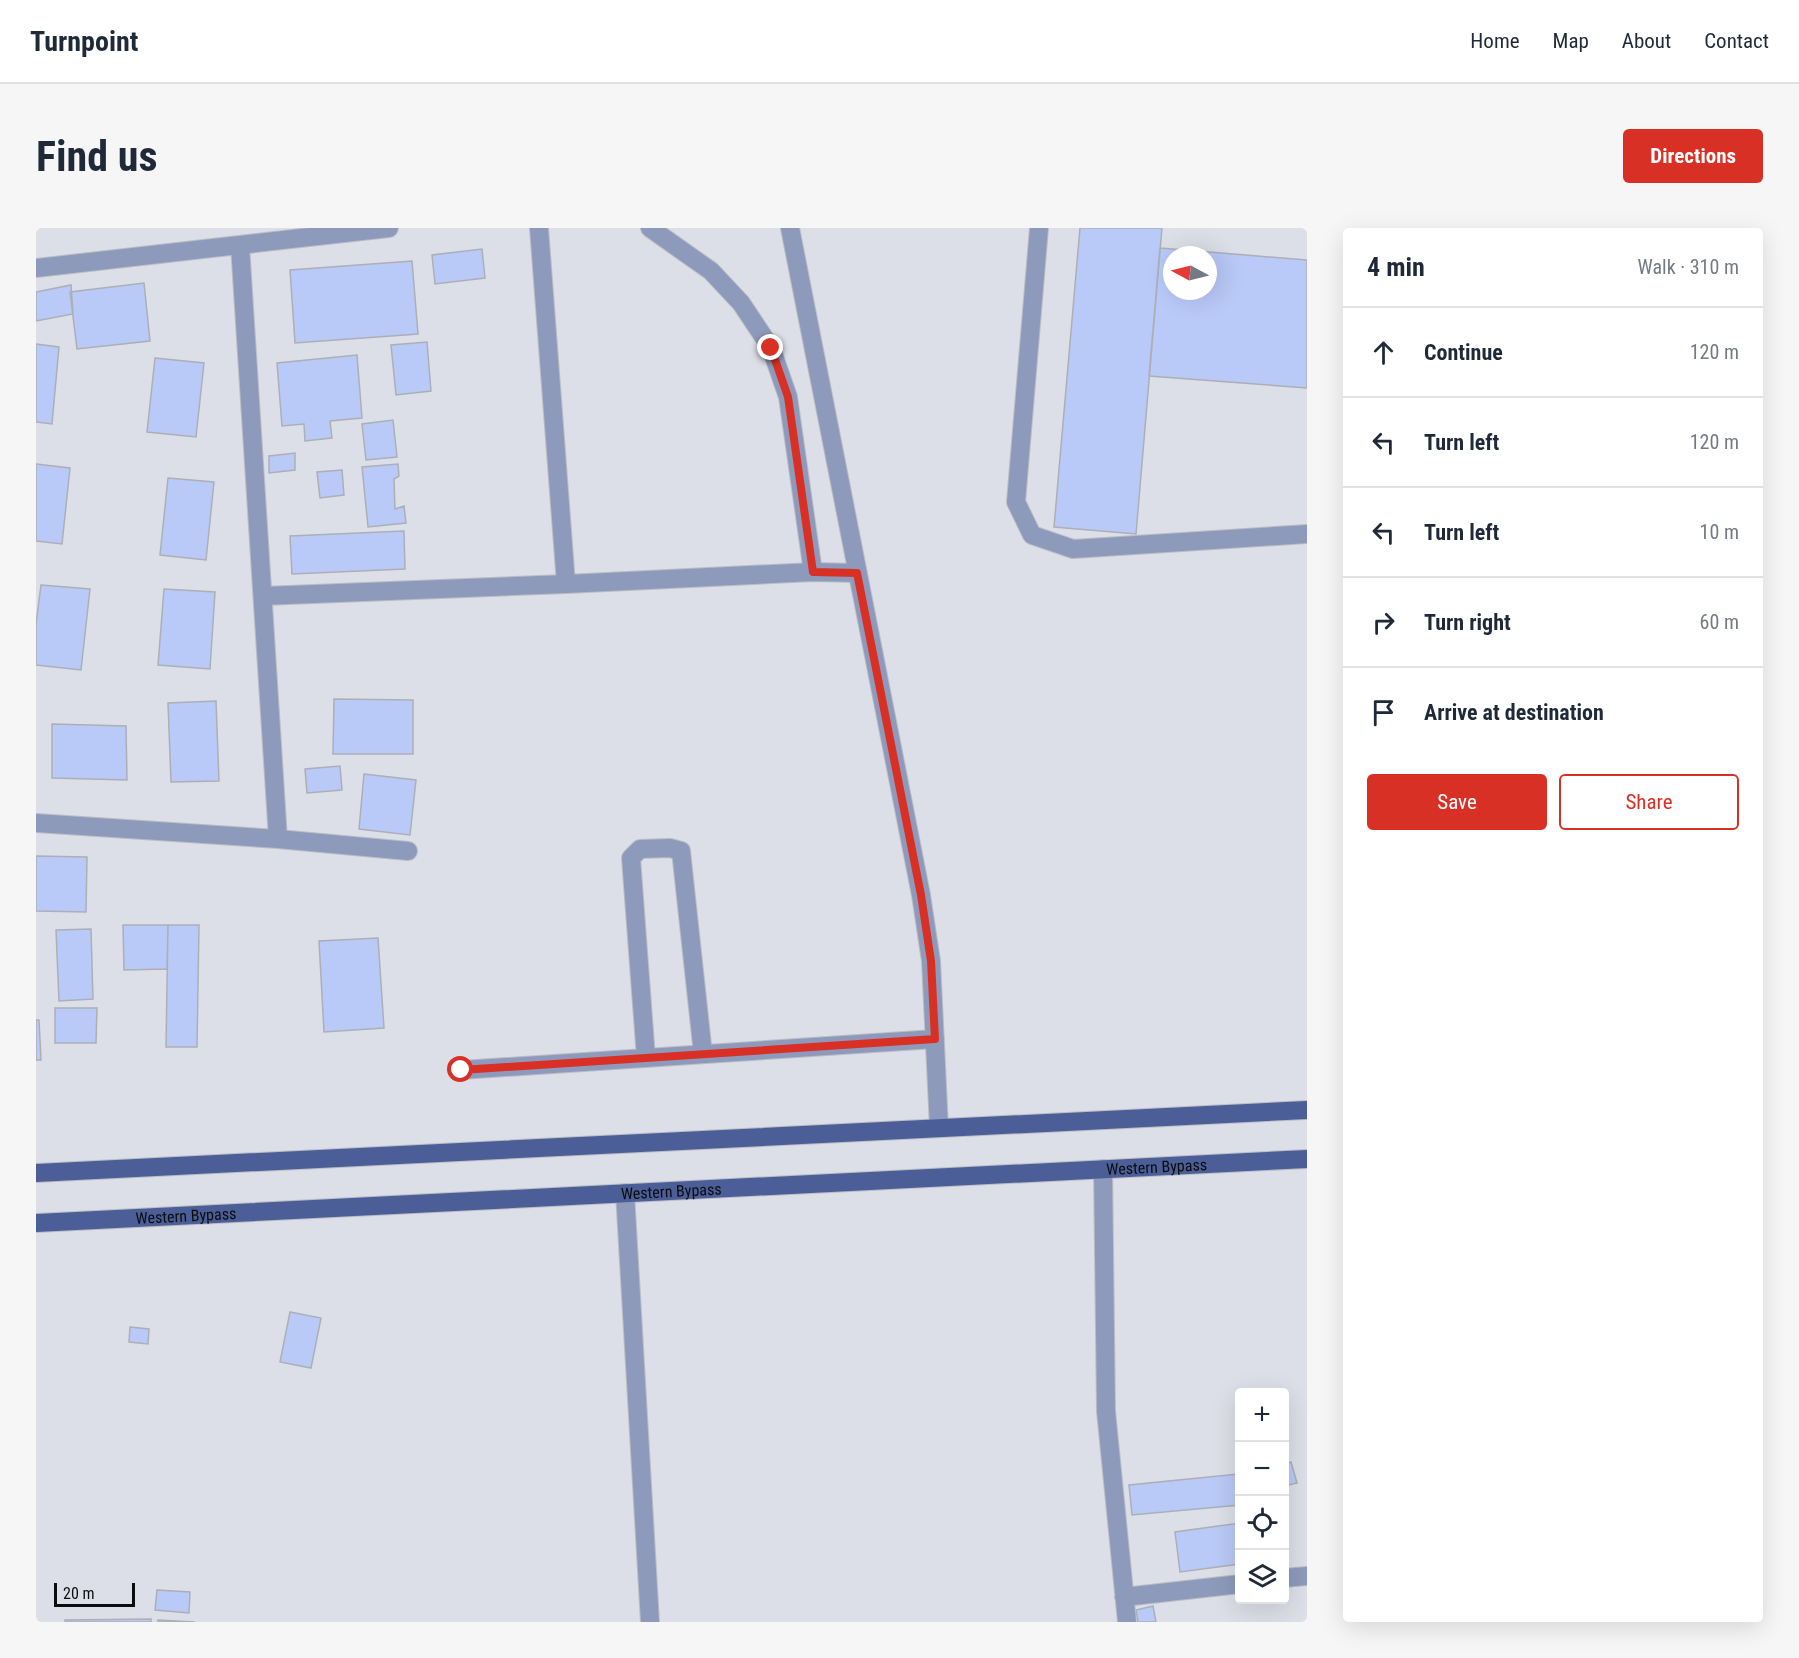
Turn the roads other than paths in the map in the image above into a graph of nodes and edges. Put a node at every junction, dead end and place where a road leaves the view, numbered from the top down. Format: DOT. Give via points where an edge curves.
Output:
graph roads {
  1 [pos="389,228"];
  2 [pos="539,228"];
  3 [pos="650,228"];
  4 [pos="790,228"];
  5 [pos="1039,228"];
  6 [pos="240,245"];
  7 [pos="36,268"];
  8 [pos="1307,534"];
  9 [pos="813,572"];
  10 [pos="857,573"];
  11 [pos="566,584"];
  12 [pos="263,596"];
  13 [pos="36,823"];
  14 [pos="278,839"];
  15 [pos="408,851"];
  16 [pos="935,1039"];
  17 [pos="703,1054"];
  18 [pos="646,1058"];
  19 [pos="461,1070"];
  20 [pos="1307,1110"];
  21 [pos="939,1128"];
  22 [pos="1307,1159"];
  23 [pos="1102,1169"];
  24 [pos="36,1173"];
  25 [pos="625,1193"];
  26 [pos="36,1223"];
  27 [pos="1307,1576"];
  28 [pos="1289,1578"];
  29 [pos="1235,1584"];
  30 [pos="1124,1597"];
  31 [pos="650,1622"];
  32 [pos="1127,1622"];
  1 -- 6 [label="street"];
  2 -- 11 [label="street"];
  3 -- 9 [label="street" via="711,271 741,303 771,348 788,397"];
  4 -- 10 [label="street"];
  5 -- 8 [label="street" via="1016,502 1032,535 1073,549"];
  6 -- 7 [label="street"];
  6 -- 12 [label="street"];
  9 -- 10 [label="street"];
  9 -- 11 [label="street"];
  10 -- 16 [label="street" via="921,895 931,961"];
  11 -- 12 [label="street"];
  12 -- 14 [label="street"];
  13 -- 14 [label="street"];
  14 -- 15 [label="street"];
  16 -- 17 [label="street"];
  16 -- 21 [label="street"];
  17 -- 18 [label="street"];
  17 -- 18 [label="street" via="681,851 640,849 631,858"];
  18 -- 19 [label="street"];
  20 -- 21 [label="main road"];
  21 -- 24 [label="main road"];
  22 -- 23 [label="main road, Western Bypass"];
  23 -- 25 [label="main road, Western Bypass"];
  23 -- 30 [label="street" via="1106,1411"];
  25 -- 26 [label="main road, Western Bypass"];
  25 -- 31 [label="street"];
  27 -- 28 [label="street"];
  29 -- 30 [label="street"];
  30 -- 32 [label="street"];
}
